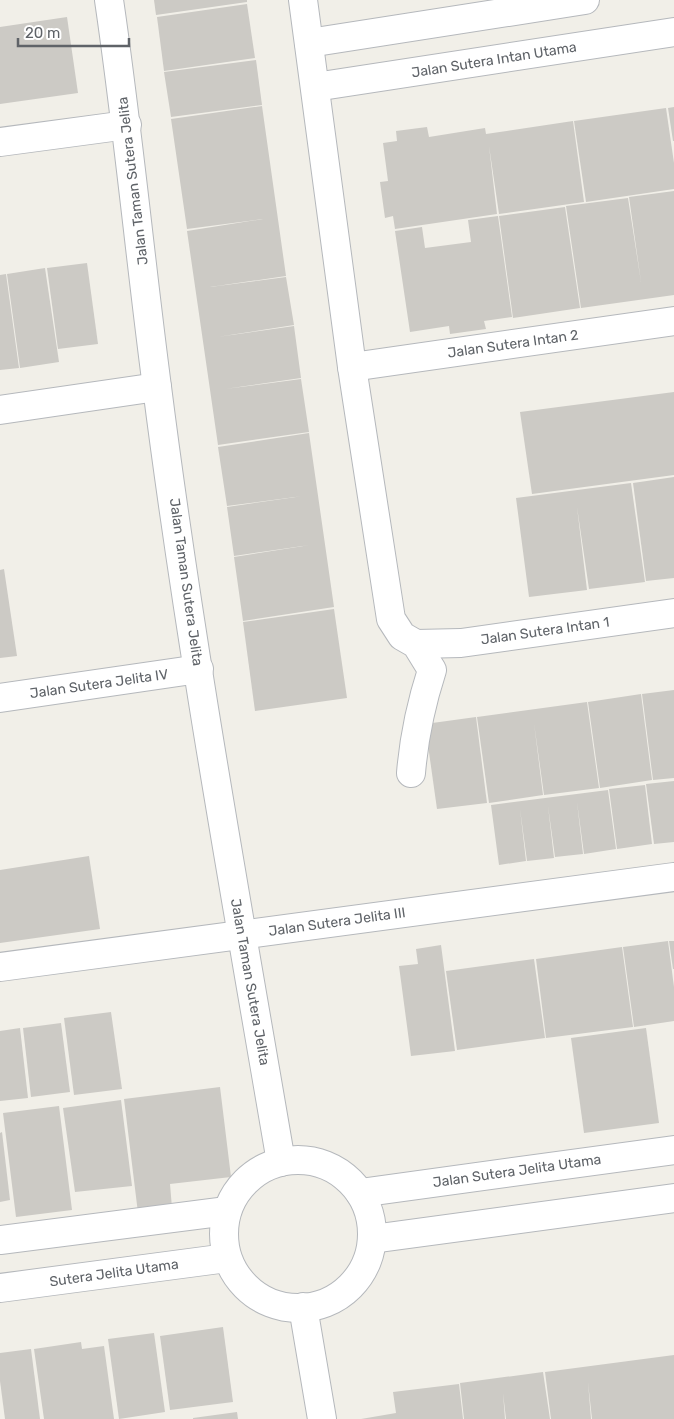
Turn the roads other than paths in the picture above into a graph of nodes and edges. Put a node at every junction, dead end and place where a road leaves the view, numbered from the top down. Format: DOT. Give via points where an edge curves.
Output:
graph roads {
  1 [pos="110,0"];
  2 [pos="303,0"];
  3 [pos="585,0"];
  4 [pos="674,32"];
  5 [pos="309,43"];
  6 [pos="315,87"];
  7 [pos="127,125"];
  8 [pos="0,142"];
  9 [pos="674,320"];
  10 [pos="352,368"];
  11 [pos="157,388"];
  12 [pos="0,410"];
  13 [pos="674,613"];
  14 [pos="416,644"];
  15 [pos="198,669"];
  16 [pos="0,698"];
  17 [pos="411,773"];
  18 [pos="674,877"];
  19 [pos="242,934"];
  20 [pos="0,967"];
  21 [pos="674,1150"];
  22 [pos="281,1162"];
  23 [pos="360,1193"];
  24 [pos="674,1198"];
  25 [pos="227,1211"];
  26 [pos="372,1239"];
  27 [pos="0,1240"];
  28 [pos="227,1258"];
  29 [pos="0,1288"];
  30 [pos="302,1308"];
  31 [pos="322,1419"];
  1 -- 7 [label="street, Jalan Taman Sutera Jelita"];
  2 -- 5 [label="street"];
  3 -- 5 [label="street"];
  4 -- 6 [label="street, Jalan Sutera Intan Utama"];
  5 -- 6 [label="street"];
  6 -- 10 [label="street"];
  7 -- 8 [label="street"];
  7 -- 11 [label="street, Jalan Taman Sutera Jelita"];
  9 -- 10 [label="street, Jalan Sutera Intan 2"];
  10 -- 14 [label="street" via="391,619 402,636"];
  11 -- 12 [label="street"];
  11 -- 15 [label="street, Jalan Taman Sutera Jelita"];
  13 -- 14 [label="street, Jalan Sutera Intan 1" via="461,643"];
  14 -- 17 [label="street" via="432,670 422,700"];
  15 -- 16 [label="street, Jalan Sutera Jelita IV"];
  15 -- 19 [label="street, Jalan Taman Sutera Jelita"];
  18 -- 19 [label="street, Jalan Sutera Jelita III"];
  19 -- 20 [label="street, Jalan Sutera Jelita III"];
  19 -- 22 [label="street, Jalan Taman Sutera Jelita"];
  21 -- 23 [label="street, Jalan Sutera Jelita Utama"];
  22 -- 23 [label="street" via="310,1161 339,1171"];
  22 -- 25 [label="street" via="262,1168 247,1179"];
  23 -- 26 [label="street" via="370,1215"];
  24 -- 26 [label="street"];
  25 -- 27 [label="street"];
  25 -- 28 [label="street" via="223,1235"];
  26 -- 30 [label="street" via="358,1279 323,1303"];
  28 -- 29 [label="street, Sutera Jelita Utama"];
  28 -- 30 [label="street" via="239,1279 257,1295 279,1305"];
  30 -- 31 [label="street"];
}
